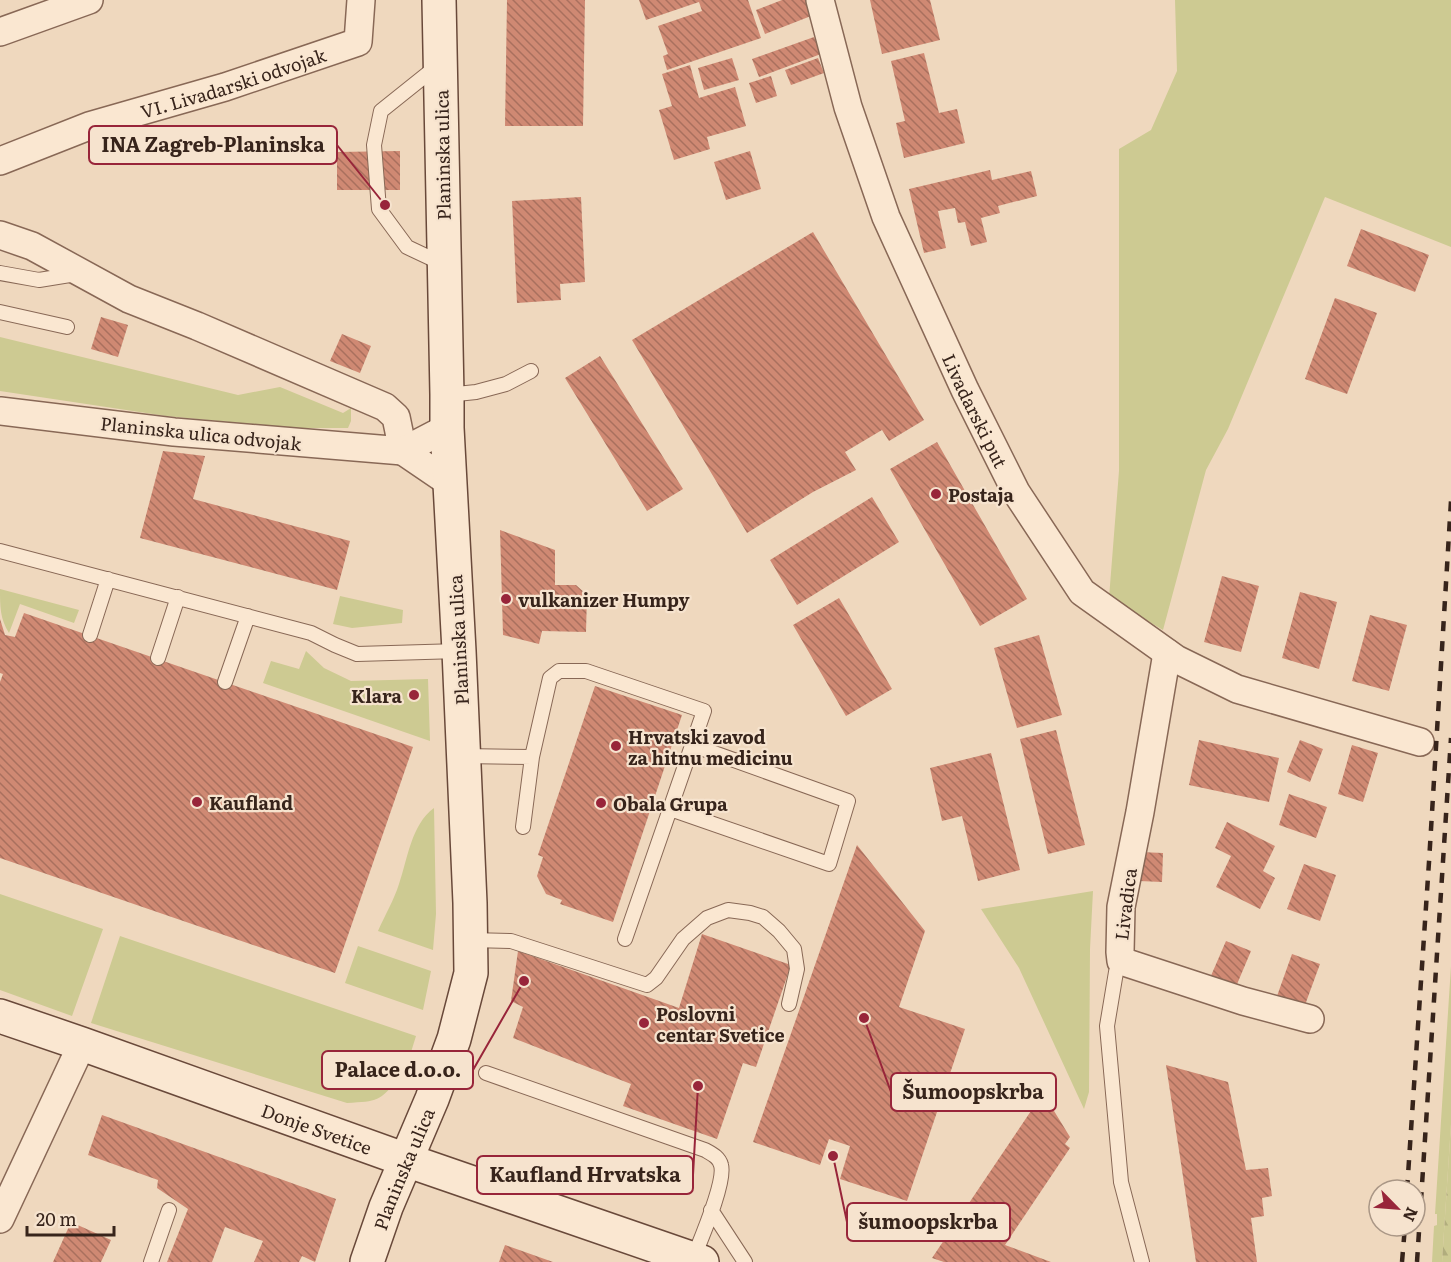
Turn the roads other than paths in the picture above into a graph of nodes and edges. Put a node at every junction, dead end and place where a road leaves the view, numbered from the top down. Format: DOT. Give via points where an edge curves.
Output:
graph roads {
  1 [pos="89,0"];
  2 [pos="361,0"];
  3 [pos="439,0"];
  4 [pos="820,0"];
  5 [pos="0,32"];
  6 [pos="440,63"];
  7 [pos="0,161"];
  8 [pos="0,236"];
  9 [pos="444,264"];
  10 [pos="0,273"];
  11 [pos="81,273"];
  12 [pos="0,312"];
  13 [pos="67,327"];
  14 [pos="531,371"];
  15 [pos="447,395"];
  16 [pos="0,411"];
  17 [pos="447,428"];
  18 [pos="403,452"];
  19 [pos="450,483"];
  20 [pos="0,551"];
  21 [pos="108,579"];
  22 [pos="178,597"];
  23 [pos="248,616"];
  24 [pos="90,635"];
  25 [pos="459,651"];
  26 [pos="1167,653"];
  27 [pos="158,658"];
  28 [pos="225,682"];
  29 [pos="1419,742"];
  30 [pos="692,746"];
  31 [pos="463,756"];
  32 [pos="532,757"];
  33 [pos="670,810"];
  34 [pos="523,827"];
  35 [pos="625,939"];
  36 [pos="471,940"];
  37 [pos="1122,961"];
  38 [pos="789,1004"];
  39 [pos="0,1016"];
  40 [pos="1310,1019"];
  41 [pos="82,1044"];
  42 [pos="486,1072"];
  43 [pos="406,1160"];
  44 [pos="169,1210"];
  45 [pos="711,1210"];
  46 [pos="0,1220"];
  47 [pos="697,1260"];
  48 [pos="151,1262"];
  49 [pos="367,1262"];
  50 [pos="745,1262"];
  51 [pos="1142,1262"];
  1 -- 5 [label="street"];
  2 -- 7 [label="street, VI. Livadarski odvojak" via="358,42 225,87 89,126"];
  3 -- 6 [label="street, Planinska ulica"];
  4 -- 26 [label="street, Livadarski put" via="848,107 886,217 1016,492 1082,592"];
  6 -- 9 [label="street, Planinska ulica"];
  6 -- 9 [label="lane" via="381,111 374,145 379,209 407,247"];
  8 -- 11 [label="street" via="32,246"];
  9 -- 15 [label="street, Planinska ulica"];
  10 -- 11 [label="lane" via="39,280"];
  11 -- 18 [label="street" via="129,299 385,407 396,417"];
  12 -- 13 [label="lane"];
  14 -- 15 [label="lane" via="506,384"];
  15 -- 17 [label="street, Planinska ulica"];
  16 -- 18 [label="street, Planinska ulica odvojak" via="174,432"];
  17 -- 18 [label="street"];
  17 -- 19 [label="street, Planinska ulica"];
  18 -- 19 [label="street, Planinska ulica odvojak"];
  19 -- 25 [label="street, Planinska ulica"];
  20 -- 21 [label="lane"];
  21 -- 22 [label="lane"];
  21 -- 24 [label="lane"];
  22 -- 23 [label="lane"];
  22 -- 27 [label="lane"];
  23 -- 25 [label="lane" via="311,633 357,654"];
  23 -- 28 [label="lane"];
  25 -- 31 [label="street, Planinska ulica"];
  26 -- 29 [label="street, Livadarski put" via="1237,689"];
  26 -- 37 [label="street, Livadica" via="1121,907"];
  30 -- 32 [label="lane" via="704,711 586,671 559,671 550,678"];
  30 -- 33 [label="lane"];
  30 -- 33 [label="lane" via="848,801 829,864"];
  31 -- 32 [label="lane"];
  31 -- 36 [label="street, Planinska ulica"];
  32 -- 34 [label="lane"];
  33 -- 35 [label="lane"];
  36 -- 38 [label="lane" via="511,941 647,985 683,939 707,918 728,910 750,913 763,917 794,949 797,969"];
  36 -- 43 [label="street, Planinska ulica" via="471,972 454,1039"];
  37 -- 40 [label="street, Livadica"];
  37 -- 51 [label="lane" via="1116,972 1107,1026 1121,1182"];
  39 -- 41 [label="street, Donje Svetice"];
  41 -- 43 [label="street, Donje Svetice"];
  41 -- 46 [label="street"];
  42 -- 45 [label="lane" via="717,1157 722,1167 721,1183"];
  43 -- 47 [label="street, Donje Svetice"];
  43 -- 49 [label="street, Planinska ulica"];
  44 -- 48 [label="lane"];
  45 -- 47 [label="lane"];
  45 -- 50 [label="lane"];
}
